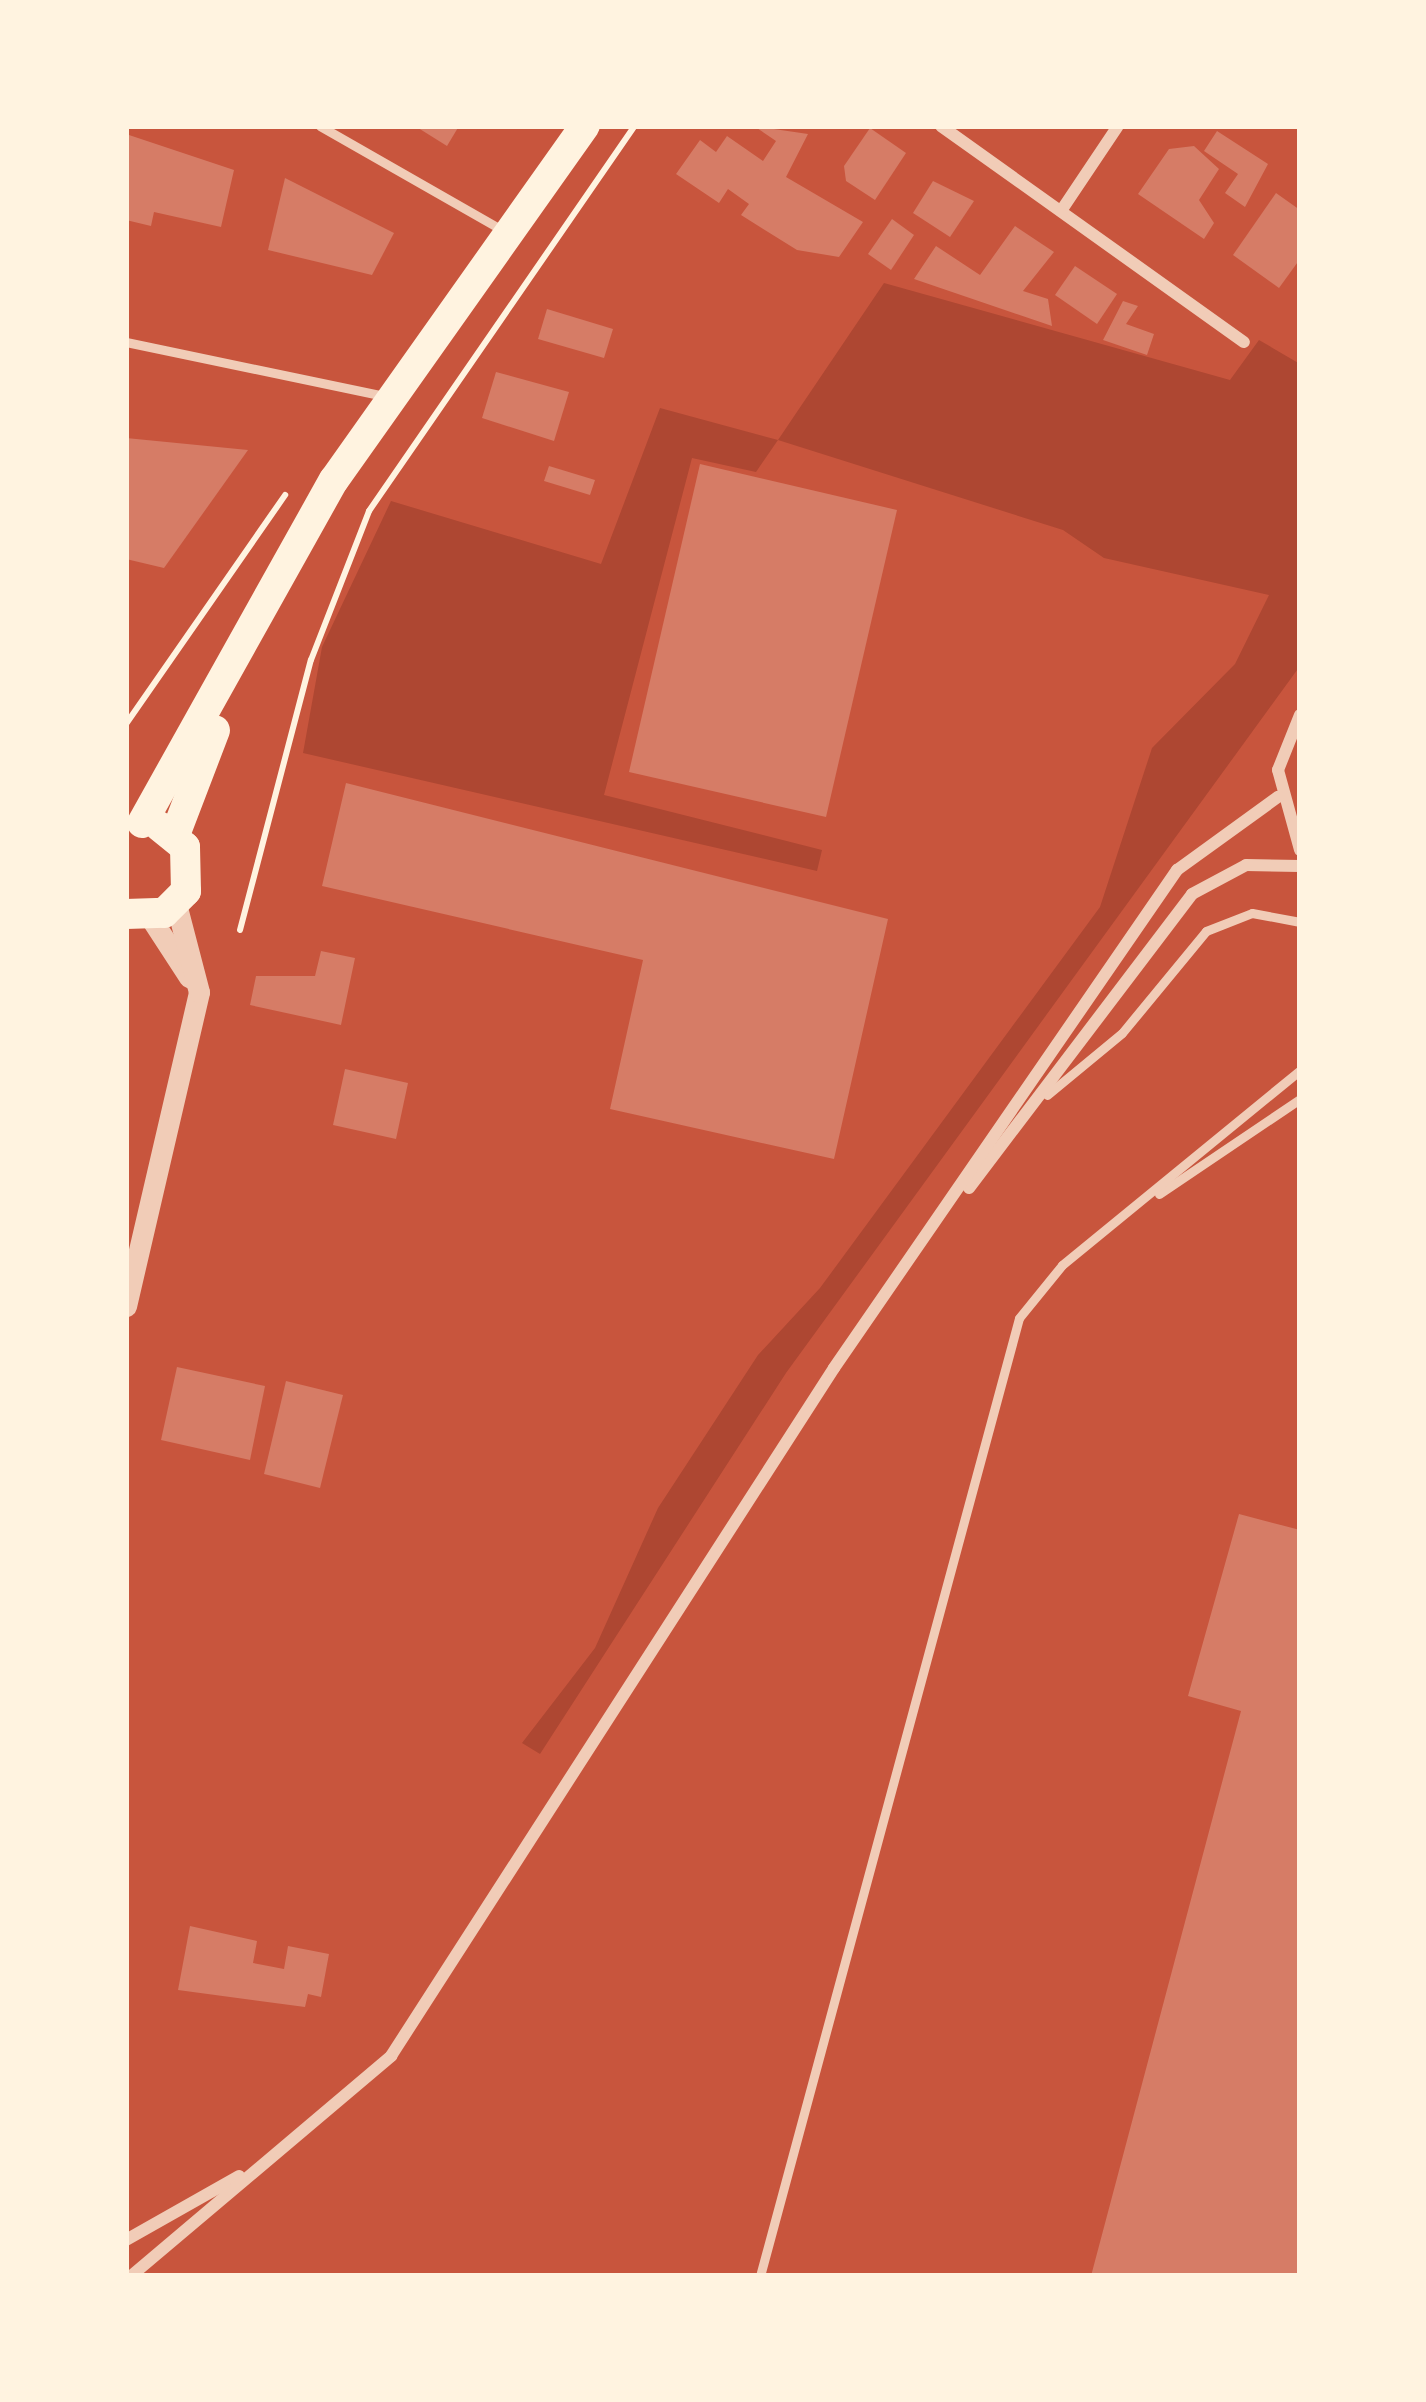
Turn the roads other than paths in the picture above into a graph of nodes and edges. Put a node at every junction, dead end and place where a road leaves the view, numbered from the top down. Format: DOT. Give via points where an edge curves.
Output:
graph roads {
  1 [pos="320,126"];
  2 [pos="584,126"];
  3 [pos="941,126"];
  4 [pos="1118,126"];
  5 [pos="1061,211"];
  6 [pos="508,235"];
  7 [pos="1244,341"];
  8 [pos="126,342"];
  9 [pos="391,400"];
  10 [pos="245,652"];
  11 [pos="1300,715"];
  12 [pos="1278,796"];
  13 [pos="134,825"];
  14 [pos="175,835"];
  15 [pos="1300,850"];
  16 [pos="1300,866"];
  17 [pos="151,912"];
  18 [pos="1300,922"];
  19 [pos="1300,1070"];
  20 [pos="1047,1095"];
  21 [pos="1300,1099"];
  22 [pos="1115,1224"];
  23 [pos="933,1230"];
  24 [pos="126,1306"];
  25 [pos="276,2154"];
  26 [pos="126,2240"];
  27 [pos="131,2276"];
  28 [pos="760,2276"];
  1 -- 6 [label="lane"];
  2 -- 6 [label="main road"];
  3 -- 5 [label="street"];
  4 -- 5 [label="street"];
  5 -- 7 [label="street"];
  6 -- 9 [label="main road"];
  8 -- 9 [label="lane" via="362,384"];
  9 -- 10 [label="main road" via="334,480"];
  10 -- 13 [label="main road"];
  10 -- 14 [label="main road"];
  11 -- 12 [label="street"];
  12 -- 15 [label="street"];
  12 -- 23 [label="street" via="1177,870"];
  13 -- 14 [label="main road"];
  14 -- 17 [label="main road" via="190,877"];
  16 -- 20 [label="street" via="1246,865 1192,894"];
  17 -- 24 [label="street" via="199,992"];
  18 -- 20 [label="lane" via="1252,913 1206,931 1122,1033"];
  19 -- 22 [label="lane"];
  20 -- 23 [label="street"];
  21 -- 22 [label="lane"];
  22 -- 28 [label="lane" via="1034,1291 1019,1318"];
  23 -- 25 [label="street" via="834,1368 432,2003 344,2102"];
  25 -- 26 [label="street"];
  25 -- 27 [label="street"];
}
